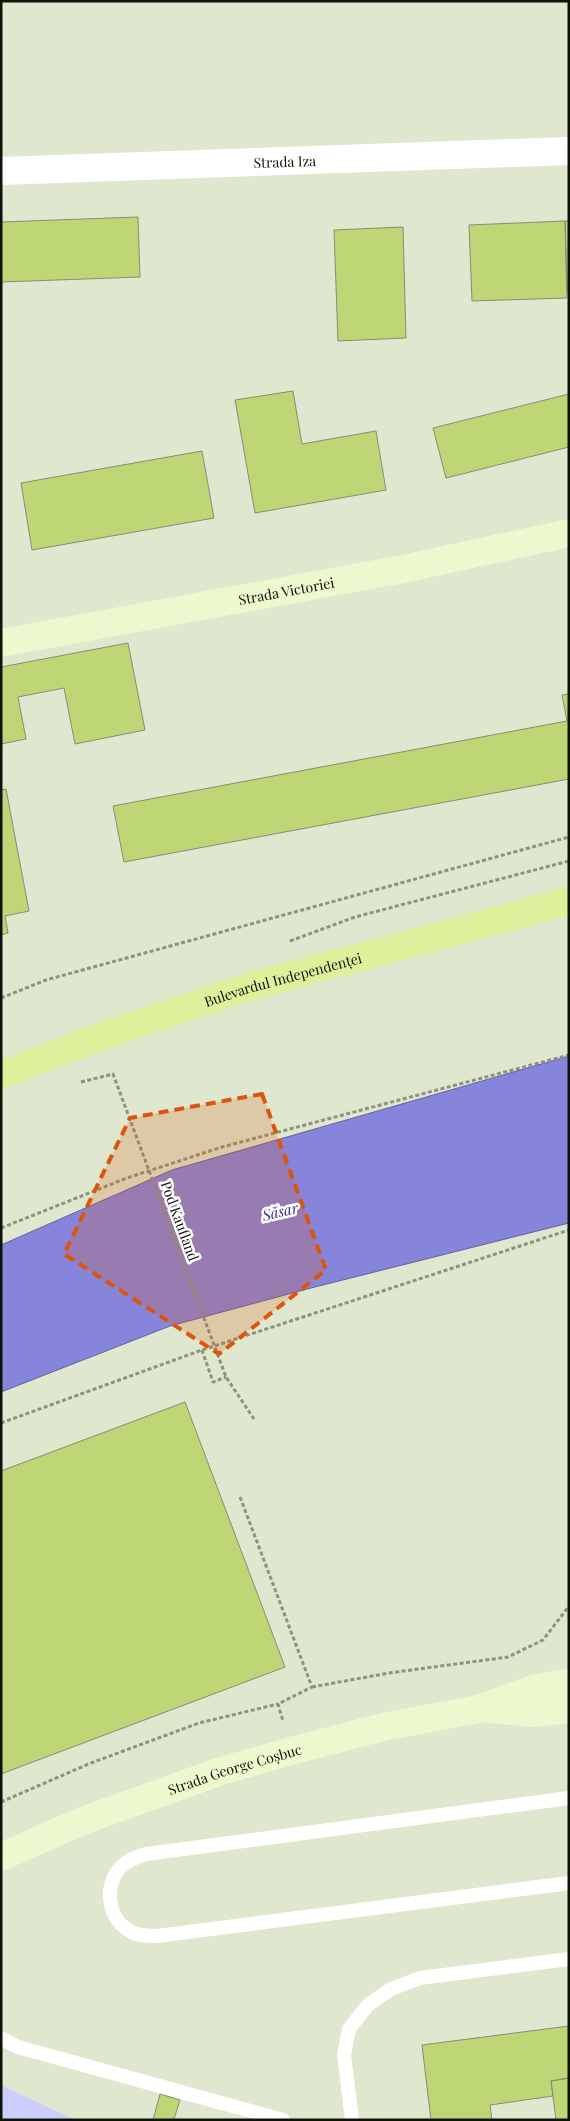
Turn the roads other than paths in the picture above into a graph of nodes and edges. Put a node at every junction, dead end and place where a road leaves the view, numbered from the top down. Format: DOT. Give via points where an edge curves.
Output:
graph roads {
  1 [pos="569,152"];
  2 [pos="1,171"];
  3 [pos="569,533"];
  4 [pos="1,643"];
  5 [pos="569,901"];
  6 [pos="1,1075"];
  7 [pos="569,1682"];
  8 [pos="478,1709"];
  9 [pos="569,1709"];
  10 [pos="569,1798"];
  11 [pos="1,1857"];
  12 [pos="569,1883"];
  13 [pos="569,1958"];
  14 [pos="1,2038"];
  15 [pos="283,2120"];
  16 [pos="352,2120"];
  1 -- 2 [label="street, Strada Iza"];
  3 -- 4 [label="street, Strada Victoriei" via="403,569"];
  5 -- 6 [label="main road, Bulevardul Independenței" via="245,988 102,1036"];
  7 -- 8 [label="street, Strada George Coșbuc" via="533,1689"];
  8 -- 9 [label="street, Strada George Coșbuc" via="535,1713"];
  8 -- 11 [label="street, Strada George Coșbuc" via="383,1727 221,1771 82,1821"];
  10 -- 12 [label="lane" via="146,1854 132,1858 120,1867 110,1893 112,1908 129,1931 142,1936 157,1936"];
  13 -- 16 [label="lane" via="420,1978 391,1989 368,2005 349,2029 344,2055"];
  14 -- 15 [label="lane" via="18,2047"];
}
